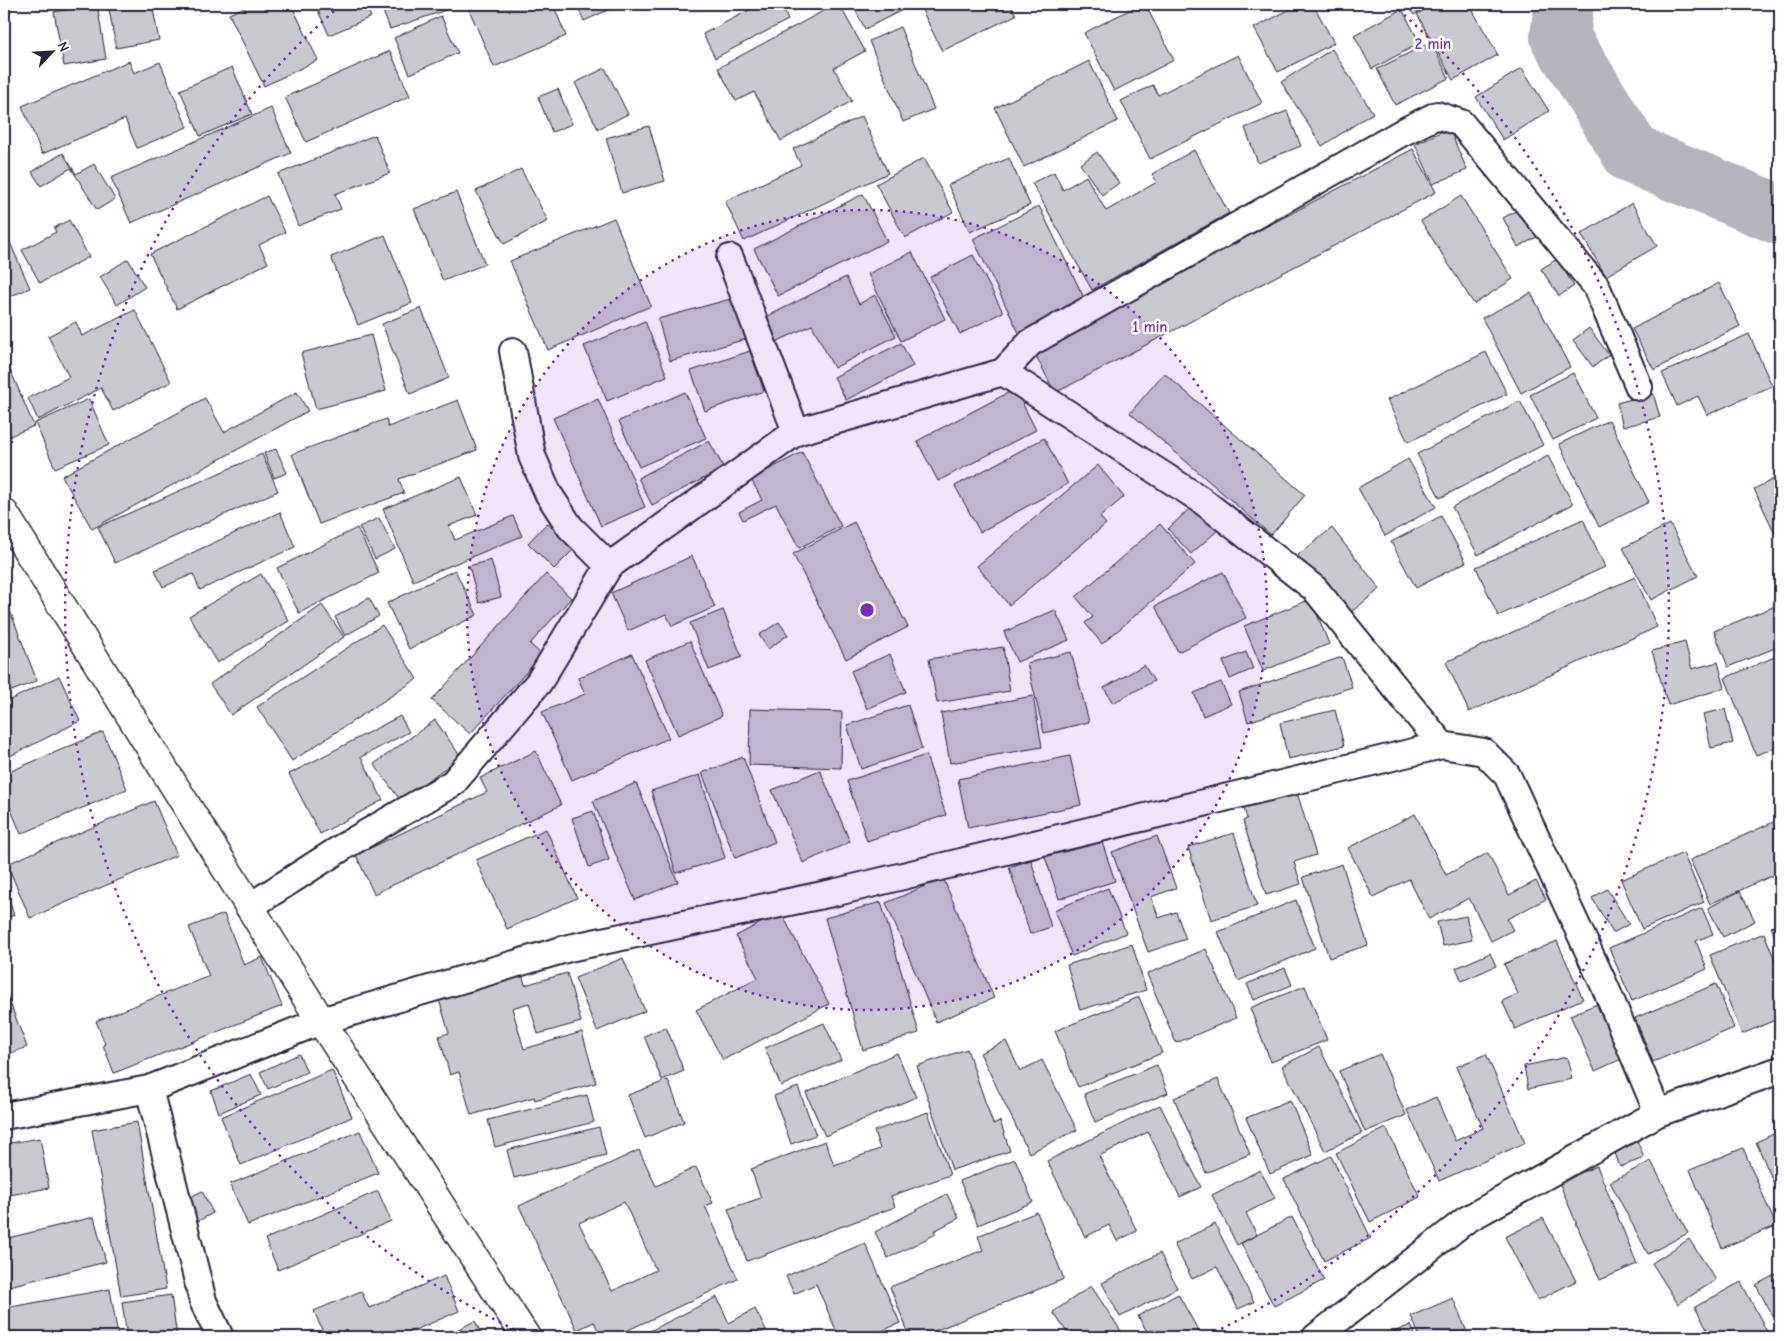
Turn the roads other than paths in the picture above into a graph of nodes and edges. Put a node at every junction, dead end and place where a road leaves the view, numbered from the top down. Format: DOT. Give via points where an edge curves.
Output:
graph roads {
  1 [pos="730,258"];
  2 [pos="513,351"];
  3 [pos="1003,372"];
  4 [pos="1639,387"];
  5 [pos="796,432"];
  6 [pos="4,513"];
  7 [pos="610,566"];
  8 [pos="1442,745"];
  9 [pos="249,907"];
  10 [pos="321,1020"];
  11 [pos="1780,1070"];
  12 [pos="149,1089"];
  13 [pos="1658,1113"];
  14 [pos="4,1116"];
  15 [pos="220,1337"];
  16 [pos="526,1337"];
  17 [pos="1316,1337"];
  1 -- 5 [label="street"];
  2 -- 7 [label="street" via="532,456 548,492 570,527"];
  3 -- 4 [label="street" via="1030,343 1437,115 1461,123 1596,286"];
  3 -- 5 [label="street"];
  3 -- 8 [label="street" via="1200,499 1315,589"];
  5 -- 7 [label="street"];
  6 -- 9 [label="street"];
  7 -- 9 [label="street" via="539,682 453,783"];
  8 -- 10 [label="street" via="837,892 569,948"];
  8 -- 13 [label="street" via="1484,752 1507,775 1606,989"];
  9 -- 10 [label="street"];
  10 -- 12 [label="street"];
  10 -- 16 [label="street"];
  11 -- 13 [label="street"];
  12 -- 14 [label="street"];
  12 -- 15 [label="street" via="202,1300"];
  13 -- 17 [label="street" via="1466,1220"];
}
